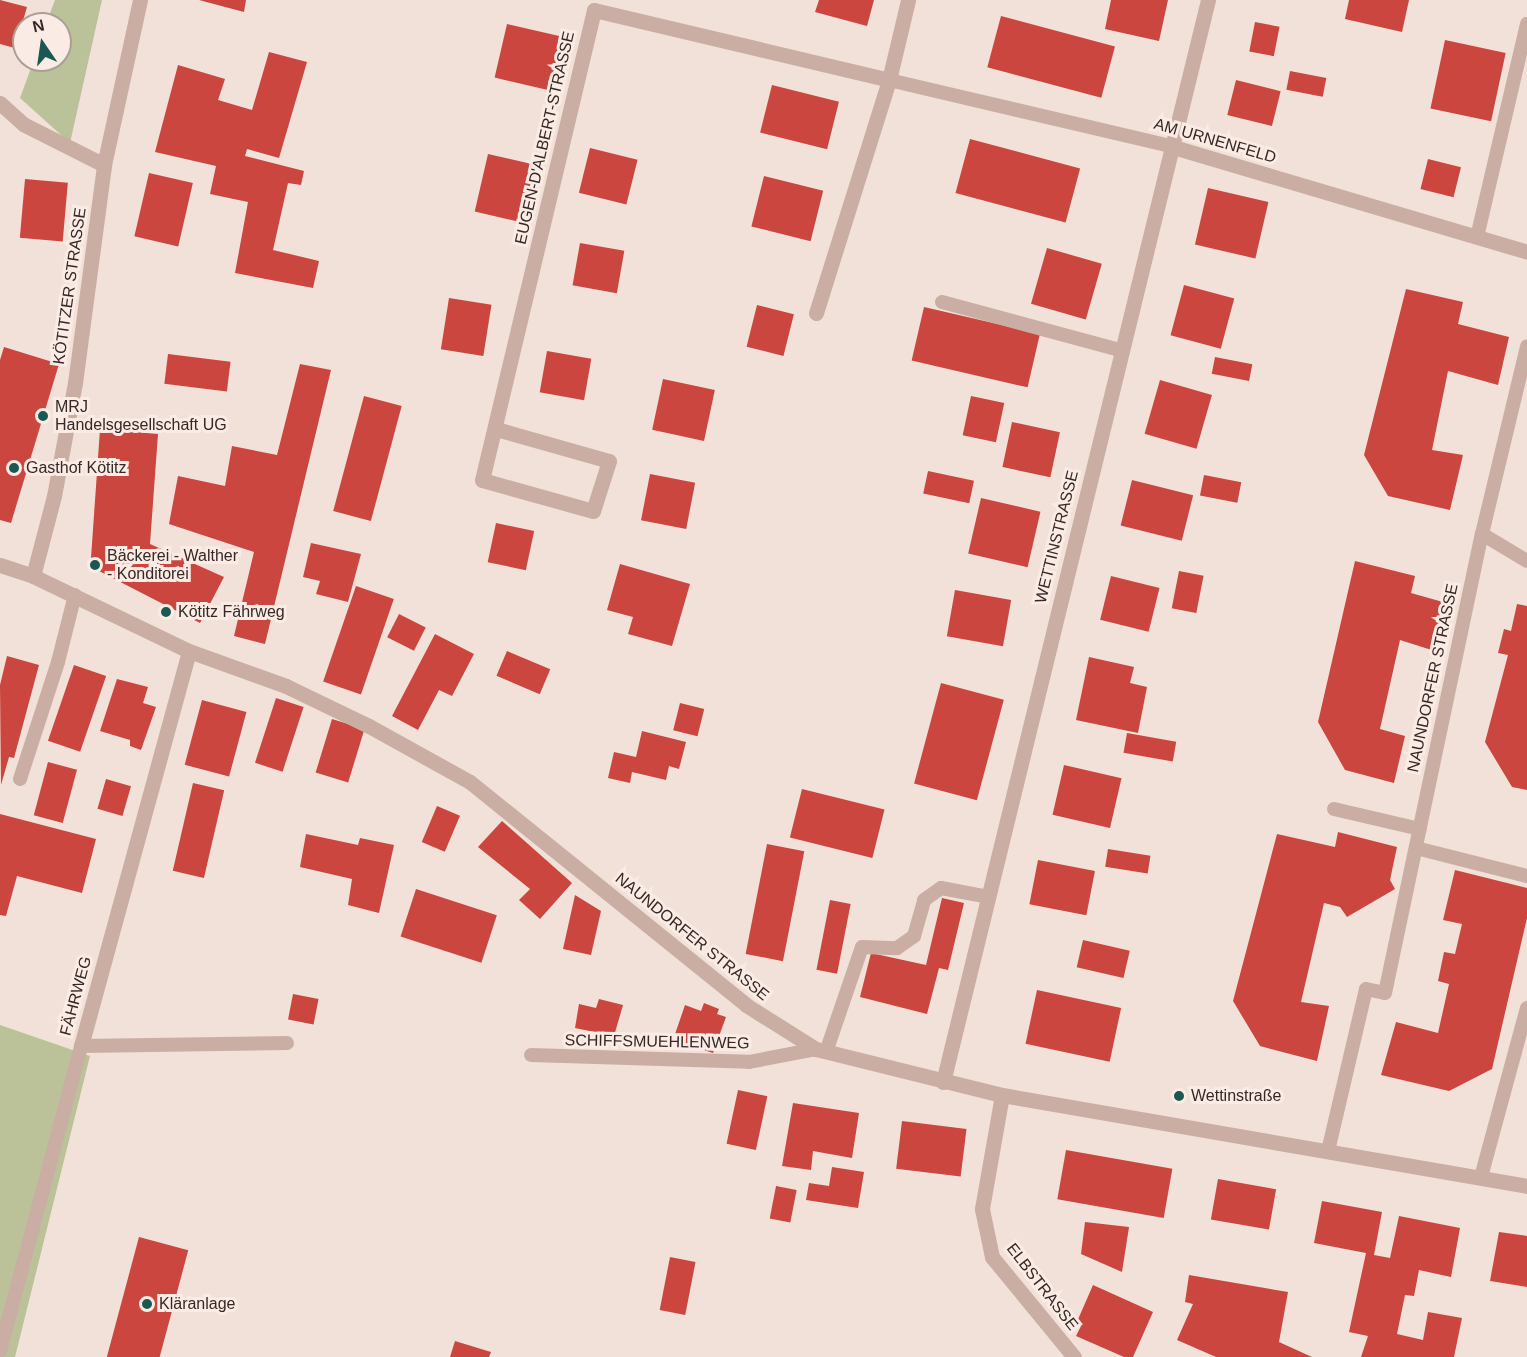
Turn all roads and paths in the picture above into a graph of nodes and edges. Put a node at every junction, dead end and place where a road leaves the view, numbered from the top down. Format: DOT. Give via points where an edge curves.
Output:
graph roads {
  1 [pos="140,0"];
  2 [pos="908,0"];
  3 [pos="1208,0"];
  4 [pos="1527,24"];
  5 [pos="889,80"];
  6 [pos="0,103"];
  7 [pos="1170,146"];
  8 [pos="104,165"];
  9 [pos="1477,237"];
  10 [pos="1527,252"];
  11 [pos="942,302"];
  12 [pos="816,313"];
  13 [pos="1527,346"];
  14 [pos="1120,350"];
  15 [pos="496,429"];
  16 [pos="1482,534"];
  17 [pos="1527,561"];
  18 [pos="0,565"];
  19 [pos="33,576"];
  20 [pos="75,595"];
  21 [pos="189,651"];
  22 [pos="20,780"];
  23 [pos="1334,809"];
  24 [pos="1420,830"];
  25 [pos="1416,848"];
  26 [pos="1527,876"];
  27 [pos="988,897"];
  28 [pos="1527,1008"];
  29 [pos="287,1042"];
  30 [pos="81,1046"];
  31 [pos="821,1050"];
  32 [pos="531,1055"];
  33 [pos="943,1082"];
  34 [pos="1002,1095"];
  35 [pos="1328,1151"];
  36 [pos="1481,1178"];
  37 [pos="1527,1186"];
  38 [pos="0,1351"];
  39 [pos="1074,1357"];
  1 -- 8 [label="street, KÖTITZER STRASSE"];
  2 -- 5 [label="street"];
  3 -- 7 [label="street, WETTINSTRASSE"];
  4 -- 9 [label="lane"];
  5 -- 7 [label="lane, AM URNENFELD"];
  5 -- 12 [label="street"];
  5 -- 15 [label="street, EUGEN-D'ALBERT-STRASSE" via="594,10"];
  6 -- 8 [label="street" via="23,124"];
  7 -- 9 [label="street, AM URNENFELD"];
  7 -- 14 [label="street, WETTINSTRASSE"];
  8 -- 19 [label="street, KÖTITZER STRASSE" via="75,384 54,496"];
  9 -- 10 [label="street, AM URNENFELD"];
  11 -- 14 [label="lane"];
  13 -- 16 [label="lane, NAUNDORFER STRASSE"];
  14 -- 27 [label="street, WETTINSTRASSE"];
  15 -- 15 [label="street, EUGEN-D'ALBERT-STRASSE" via="482,480 593,511 609,461"];
  16 -- 17 [label="lane"];
  16 -- 24 [label="lane, NAUNDORFER STRASSE"];
  18 -- 19 [label="street, NAUNDORFER STRASSE"];
  19 -- 20 [label="street, NAUNDORFER STRASSE"];
  20 -- 21 [label="street, NAUNDORFER STRASSE"];
  20 -- 22 [label="lane"];
  21 -- 30 [label="street, FÄHRWEG"];
  21 -- 31 [label="street, NAUNDORFER STRASSE" via="286,686 470,782 746,1005"];
  23 -- 24 [label="lane"];
  24 -- 25 [label="lane, NAUNDORFER STRASSE"];
  25 -- 26 [label="lane"];
  25 -- 35 [label="lane, NAUNDORFER STRASSE" via="1385,993 1366,989"];
  27 -- 31 [label="lane" via="941,888 924,900 914,936 897,948 862,946"];
  27 -- 33 [label="street, WETTINSTRASSE"];
  28 -- 36 [label="lane"];
  29 -- 30 [label="lane"];
  30 -- 38 [label="lane, FÄHRWEG"];
  31 -- 32 [label="lane, SCHIFFSMUEHLENWEG" via="749,1062"];
  31 -- 33 [label="street, NAUNDORFER STRASSE"];
  33 -- 34 [label="street, NAUNDORFER STRASSE"];
  34 -- 35 [label="street, NAUNDORFER STRASSE"];
  34 -- 39 [label="street, ELBSTRASSE" via="982,1209 992,1257"];
  35 -- 36 [label="street, NAUNDORFER STRASSE"];
  36 -- 37 [label="street, NAUNDORFER STRASSE"];
}
